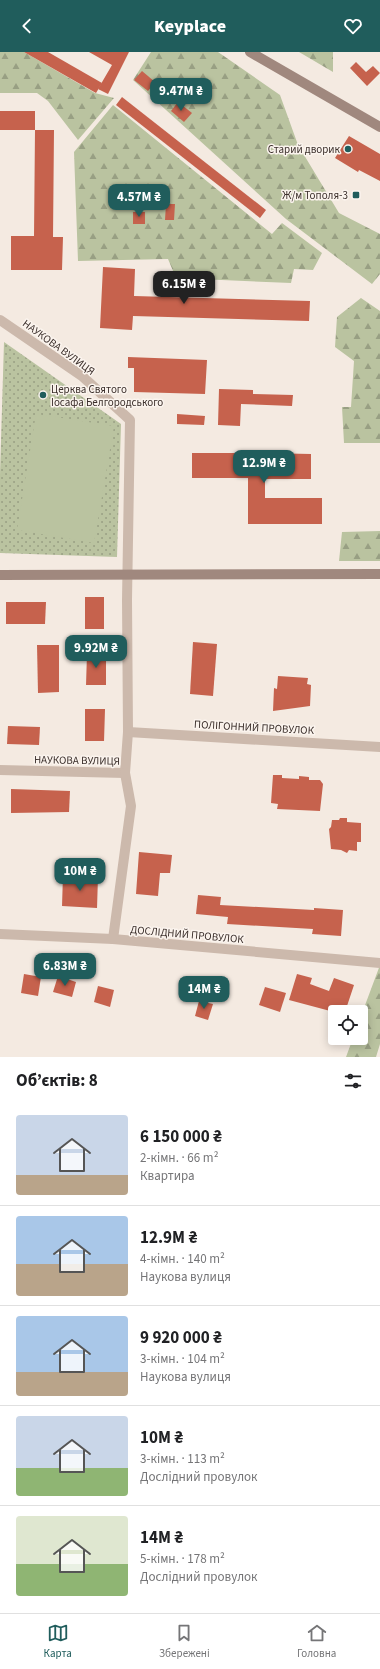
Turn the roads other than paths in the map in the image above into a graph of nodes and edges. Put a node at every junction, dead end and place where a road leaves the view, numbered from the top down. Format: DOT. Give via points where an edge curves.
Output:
graph roads {
  1 [pos="250,52"];
  2 [pos="380,126"];
  3 [pos="0,320"];
  4 [pos="380,574"];
  5 [pos="0,575"];
  6 [pos="127,576"];
  7 [pos="128,732"];
  8 [pos="380,747"];
  9 [pos="0,770"];
  10 [pos="125,773"];
  11 [pos="0,934"];
  12 [pos="113,939"];
  13 [pos="376,963"];
  1 -- 2 [label="street"];
  3 -- 6 [label="street, НАУКОВА ВУЛИЦЯ" via="82,376 130,420"];
  4 -- 6 [label="street"];
  5 -- 6 [label="street"];
  6 -- 7 [label="street, НАУКОВА ВУЛИЦЯ"];
  7 -- 8 [label="street, ПОЛІГОННИЙ ПРОВУЛОК"];
  7 -- 10 [label="street, НАУКОВА ВУЛИЦЯ"];
  9 -- 10 [label="street, НАУКОВА ВУЛИЦЯ"];
  10 -- 12 [label="street" via="131,806"];
  11 -- 12 [label="street, ДОСЛІДНИЙ ПРОВУЛОК"];
  12 -- 13 [label="street, ДОСЛІДНИЙ ПРОВУЛОК"];
}
